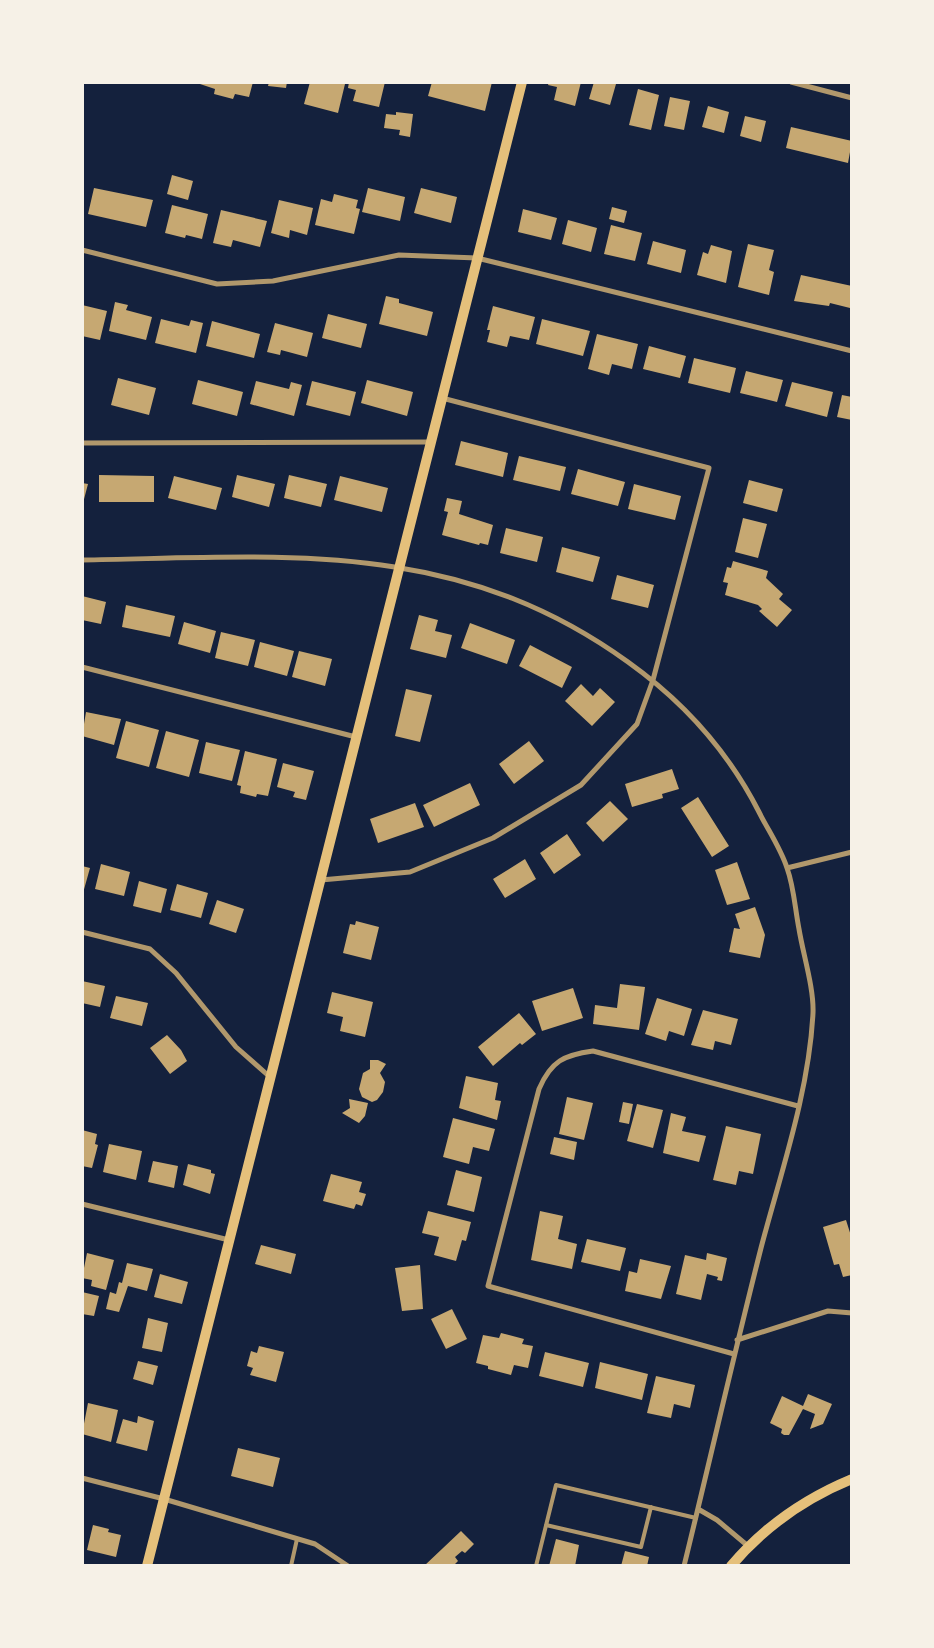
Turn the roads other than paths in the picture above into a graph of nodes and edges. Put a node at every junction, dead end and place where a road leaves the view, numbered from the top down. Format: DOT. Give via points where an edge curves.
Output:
graph roads {
  1 [pos="522,82"];
  2 [pos="791,82"];
  3 [pos="852,98"];
  4 [pos="82,250"];
  5 [pos="477,258"];
  6 [pos="852,351"];
  7 [pos="441,398"];
  8 [pos="430,442"];
  9 [pos="82,443"];
  10 [pos="82,560"];
  11 [pos="399,566"];
  12 [pos="82,668"];
  13 [pos="653,680"];
  14 [pos="357,737"];
  15 [pos="852,852"];
  16 [pos="787,868"];
  17 [pos="321,880"];
  18 [pos="82,932"];
  19 [pos="270,1077"];
  20 [pos="798,1106"];
  21 [pos="82,1204"];
  22 [pos="230,1240"];
  23 [pos="852,1313"];
  24 [pos="737,1340"];
  25 [pos="734,1354"];
  26 [pos="82,1478"];
  27 [pos="852,1479"];
  28 [pos="164,1499"];
  29 [pos="651,1507"];
  30 [pos="698,1509"];
  31 [pos="696,1518"];
  32 [pos="546,1525"];
  33 [pos="297,1538"];
  34 [pos="748,1546"];
  35 [pos="148,1566"];
  36 [pos="291,1566"];
  37 [pos="348,1566"];
  38 [pos="536,1566"];
  39 [pos="684,1566"];
  40 [pos="731,1566"];
  1 -- 5 [label="main road"];
  2 -- 3 [label="street"];
  4 -- 5 [label="street" via="217,284 273,281 399,255"];
  5 -- 6 [label="street"];
  5 -- 7 [label="main road"];
  7 -- 8 [label="main road"];
  7 -- 13 [label="street" via="709,468"];
  8 -- 9 [label="street"];
  8 -- 11 [label="main road"];
  10 -- 11 [label="street" via="240,555 311,557"];
  11 -- 13 [label="street" via="461,580 538,608 565,621"];
  11 -- 14 [label="main road"];
  12 -- 14 [label="street"];
  13 -- 16 [label="street" via="683,706 731,763"];
  13 -- 17 [label="street" via="637,724 581,785 493,838 410,872"];
  14 -- 17 [label="main road"];
  15 -- 16 [label="street"];
  16 -- 20 [label="street" via="813,1009"];
  17 -- 19 [label="main road"];
  18 -- 19 [label="street" via="150,949 176,973 236,1047"];
  19 -- 22 [label="main road"];
  20 -- 24 [label="street"];
  20 -- 25 [label="street" via="593,1051 568,1055 546,1071 539,1089 488,1286"];
  21 -- 22 [label="street"];
  22 -- 28 [label="main road"];
  23 -- 24 [label="street" via="828,1311"];
  24 -- 25 [label="street"];
  25 -- 30 [label="street"];
  26 -- 28 [label="street"];
  27 -- 34 [label="main road" via="789,1513"];
  28 -- 33 [label="street"];
  28 -- 35 [label="main road"];
  29 -- 31 [label="lane"];
  29 -- 32 [label="lane" via="556,1485"];
  29 -- 32 [label="lane" via="641,1547"];
  30 -- 31 [label="street"];
  30 -- 34 [label="street"];
  31 -- 39 [label="street"];
  32 -- 38 [label="lane"];
  33 -- 36 [label="lane"];
  33 -- 37 [label="street" via="315,1544"];
  34 -- 40 [label="main road"];
}
